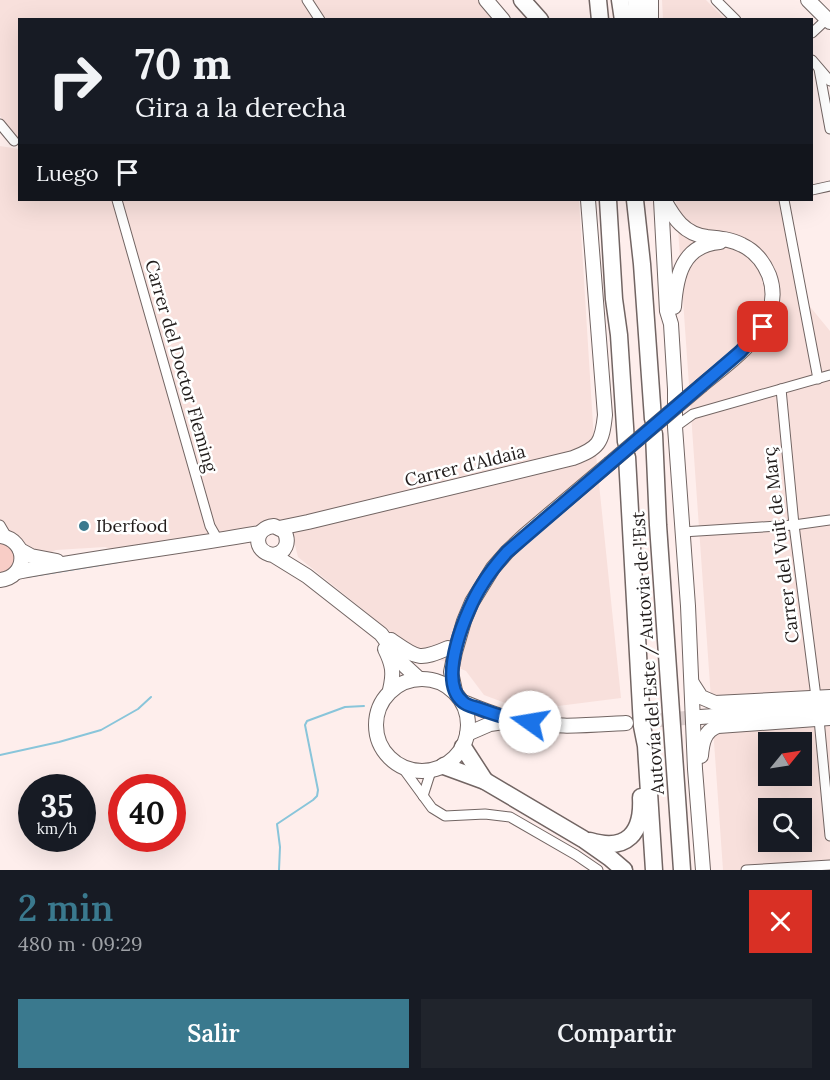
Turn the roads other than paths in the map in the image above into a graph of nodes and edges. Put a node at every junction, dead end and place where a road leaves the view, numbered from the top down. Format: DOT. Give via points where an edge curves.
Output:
graph roads {
  1 [pos="307,0"];
  2 [pos="486,0"];
  3 [pos="522,0"];
  4 [pos="598,0"];
  5 [pos="620,0"];
  6 [pos="636,0"];
  7 [pos="651,0"];
  8 [pos="716,0"];
  9 [pos="808,0"];
  10 [pos="319,18"];
  11 [pos="501,18"];
  12 [pos="538,18"];
  13 [pos="600,18"];
  14 [pos="623,18"];
  15 [pos="637,18"];
  16 [pos="651,18"];
  17 [pos="734,18"];
  18 [pos="829,20"];
  19 [pos="813,32"];
  20 [pos="813,61"];
  21 [pos="819,69"];
  22 [pos="830,81"];
  23 [pos="0,124"];
  24 [pos="830,129"];
  25 [pos="0,139"];
  26 [pos="16,141"];
  27 [pos="830,186"];
  28 [pos="813,190"];
  29 [pos="117,201"];
  30 [pos="588,201"];
  31 [pos="608,201"];
  32 [pos="635,201"];
  33 [pos="645,201"];
  34 [pos="662,201"];
  35 [pos="663,201"];
  36 [pos="784,201"];
  37 [pos="734,242"];
  38 [pos="642,264"];
  39 [pos="671,324"];
  40 [pos="830,375"];
  41 [pos="818,379"];
  42 [pos="675,389"];
  43 [pos="781,389"];
  44 [pos="693,414"];
  45 [pos="675,427"];
  46 [pos="830,520"];
  47 [pos="794,525"];
  48 [pos="682,532"];
  49 [pos="2,533"];
  50 [pos="284,536"];
  51 [pos="260,540"];
  52 [pos="215,541"];
  53 [pos="20,550"];
  54 [pos="273,555"];
  55 [pos="68,562"];
  56 [pos="16,572"];
  57 [pos="307,576"];
  58 [pos="0,579"];
  59 [pos="464,621"];
  60 [pos="367,623"];
  61 [pos="381,634"];
  62 [pos="448,648"];
  63 [pos="421,678"];
  64 [pos="690,681"];
  65 [pos="390,690"];
  66 [pos="459,697"];
  67 [pos="823,697"];
  68 [pos="830,708"];
  69 [pos="699,717"];
  70 [pos="824,718"];
  71 [pos="516,721"];
  72 [pos="634,724"];
  73 [pos="465,741"];
  74 [pos="402,767"];
  75 [pos="437,768"];
  76 [pos="695,768"];
  77 [pos="484,781"];
  78 [pos="423,796"];
  79 [pos="830,836"];
  80 [pos="583,839"];
  81 [pos="830,865"];
  82 [pos="598,870"];
  83 [pos="624,870"];
  84 [pos="654,870"];
  85 [pos="682,870"];
  86 [pos="703,870"];
  87 [pos="746,870"];
  1 -- 10 [label="street"];
  2 -- 11 [label="street"];
  3 -- 12 [label="highway"];
  4 -- 13 [label="highway"];
  5 -- 14 [label="highway"];
  6 -- 15 [label="highway"];
  7 -- 16 [label="street"];
  8 -- 17 [label="street"];
  9 -- 18 [label="street"];
  18 -- 19 [label="street"];
  20 -- 21 [label="street"];
  21 -- 22 [label="street"];
  21 -- 24 [label="street"];
  23 -- 26 [label="street"];
  25 -- 26 [label="street"];
  27 -- 28 [label="street"];
  29 -- 52 [label="street, Carrer del Doctor Fleming"];
  30 -- 50 [label="street, Carrer d'Aldaia" via="605,415 598,443 590,452 308,522"];
  31 -- 72 [label="highway, Autovía del Este / Autovia de l'Est" via="627,449"];
  32 -- 38 [label="highway, Autovía del Este / Autovia de l'Est"];
  33 -- 38 [label="highway" via="647,244"];
  34 -- 39 [label="street" via="667,311"];
  35 -- 37 [label="street" via="686,230"];
  36 -- 41 [label="street"];
  37 -- 39 [label="street" via="702,247 684,262 675,287"];
  37 -- 59 [label="street, bridge" via="760,259 771,281 771,306 763,327 702,385 507,552 481,586"];
  38 -- 85 [label="highway, Autovía del Este / Autovia de l'Est"];
  39 -- 42 [label="street"];
  40 -- 41 [label="street"];
  41 -- 43 [label="street"];
  42 -- 44 [label="street" via="683,410"];
  42 -- 45 [label="street"];
  43 -- 44 [label="street"];
  43 -- 47 [label="street, Carrer del Vuit de Març"];
  44 -- 45 [label="street"];
  45 -- 48 [label="street"];
  46 -- 47 [label="street"];
  47 -- 48 [label="street"];
  47 -- 67 [label="street, Carrer del Vuit de Març"];
  48 -- 64 [label="street"];
  49 -- 53 [label="street"];
  50 -- 51 [label="street" via="268,527"];
  50 -- 54 [label="street" via="281,552"];
  50 -- 57 [label="street" via="292,558"];
  51 -- 52 [label="street"];
  51 -- 54 [label="street" via="265,553"];
  52 -- 55 [label="street"];
  53 -- 55 [label="street"];
  53 -- 56 [label="street" via="21,565"];
  54 -- 57 [label="street"];
  55 -- 56 [label="street"];
  56 -- 58 [label="street"];
  57 -- 60 [label="street"];
  59 -- 62 [label="street"];
  59 -- 66 [label="street" via="451,672"];
  60 -- 61 [label="street"];
  60 -- 65 [label="street" via="392,663"];
  61 -- 62 [label="street" via="419,656"];
  61 -- 63 [label="street" via="405,666"];
  62 -- 63 [label="street"];
  63 -- 65 [label="street"];
  63 -- 66 [label="street" via="446,684"];
  64 -- 67 [label="street" via="701,697 715,703"];
  64 -- 76 [label="street"];
  65 -- 74 [label="street" via="375,719 377,738 386,755"];
  66 -- 71 [label="street"];
  66 -- 73 [label="street" via="468,718"];
  68 -- 69 [label="street"];
  70 -- 76 [label="street" via="718,726 704,738"];
  70 -- 79 [label="street"];
  71 -- 72 [label="street"];
  71 -- 73 [label="street" via="490,724"];
  72 -- 80 [label="highway" via="641,806 636,830 613,845"];
  72 -- 84 [label="highway, Autovía del Este / Autovia de l'Est" via="646,746"];
  73 -- 75 [label="street" via="454,758"];
  73 -- 77 [label="highway"];
  74 -- 75 [label="street"];
  74 -- 78 [label="street"];
  75 -- 77 [label="highway"];
  75 -- 78 [label="street"];
  76 -- 86 [label="street"];
  77 -- 80 [label="highway"];
  78 -- 82 [label="street" via="445,816 510,817"];
  80 -- 83 [label="highway"];
  81 -- 87 [label="street"];
}
